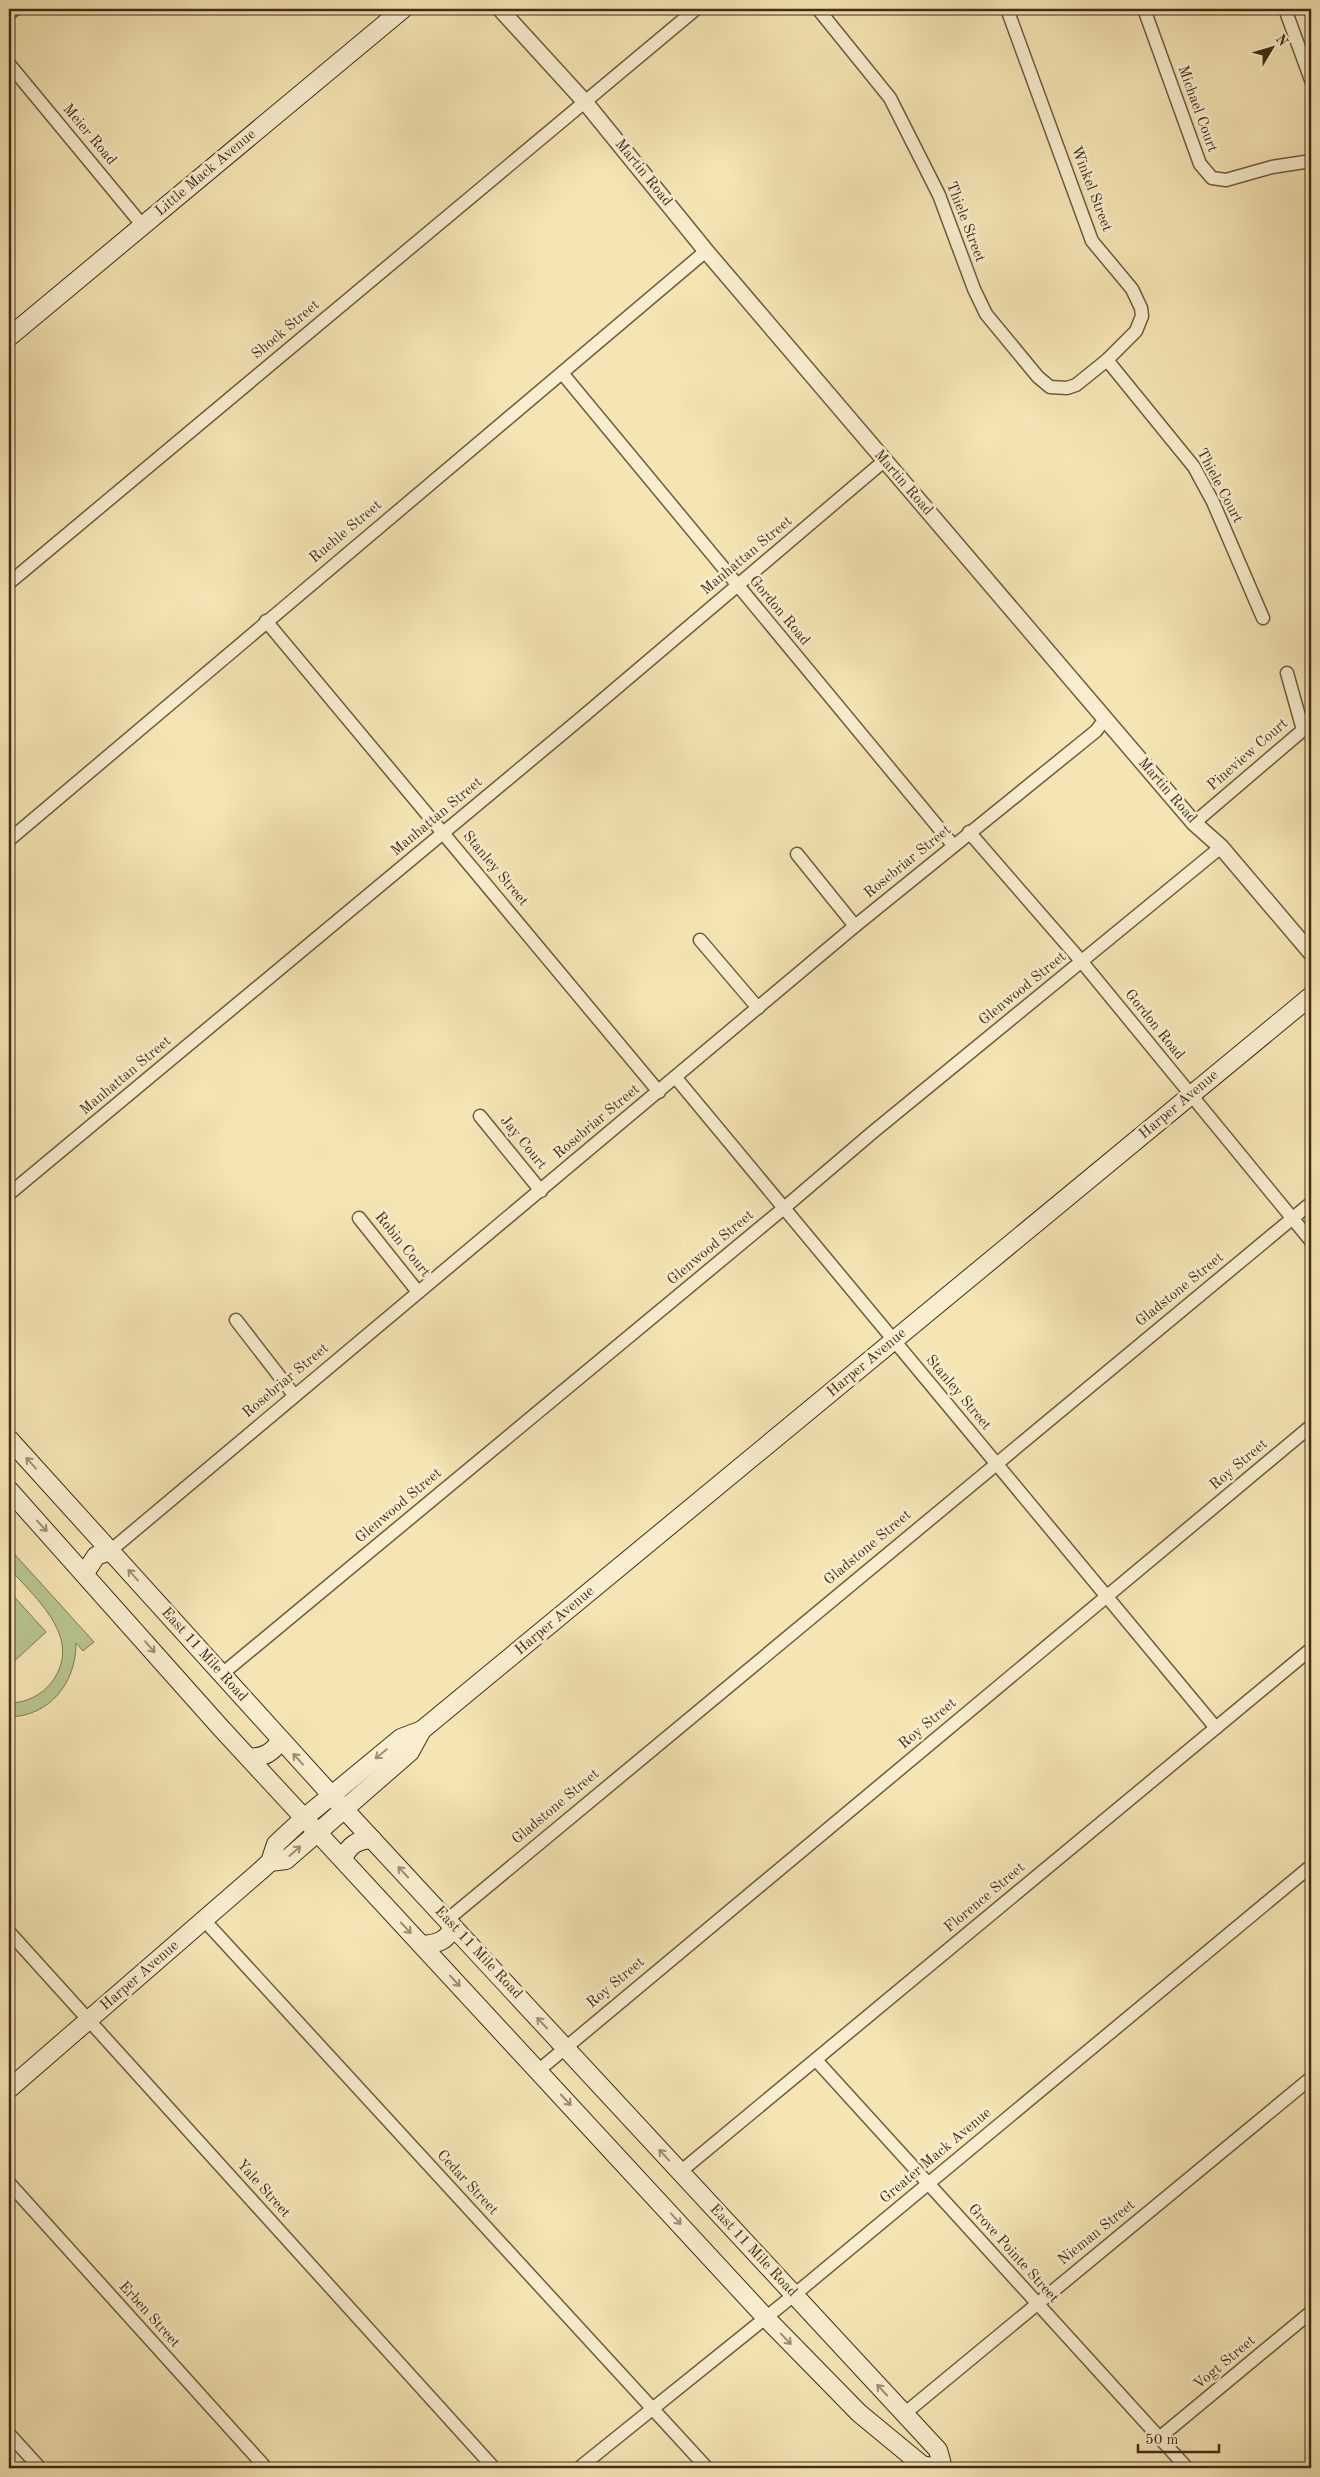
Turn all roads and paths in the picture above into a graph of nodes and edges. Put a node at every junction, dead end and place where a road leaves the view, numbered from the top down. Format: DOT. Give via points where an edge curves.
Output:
graph roads {
  1 [pos="15,9"];
  2 [pos="402,9"];
  3 [pos="500,9"];
  4 [pos="696,9"];
  5 [pos="818,9"];
  6 [pos="1007,9"];
  7 [pos="1144,9"];
  8 [pos="1285,9"];
  9 [pos="9,14"];
  10 [pos="9,64"];
  11 [pos="1311,80"];
  12 [pos="585,102"];
  13 [pos="1311,161"];
  14 [pos="143,226"];
  15 [pos="706,251"];
  16 [pos="10,334"];
  17 [pos="1107,360"];
  18 [pos="562,373"];
  19 [pos="884,461"];
  20 [pos="9,583"];
  21 [pos="737,586"];
  22 [pos="1263,618"];
  23 [pos="266,621"];
  24 [pos="1287,673"];
  25 [pos="1105,719"];
  26 [pos="1194,823"];
  27 [pos="969,832"];
  28 [pos="444,833"];
  29 [pos="9,840"];
  30 [pos="953,846"];
  31 [pos="1221,847"];
  32 [pos="797,854"];
  33 [pos="855,926"];
  34 [pos="700,940"];
  35 [pos="1311,953"];
  36 [pos="1082,962"];
  37 [pos="1311,996"];
  38 [pos="758,1008"];
  39 [pos="676,1078"];
  40 [pos="659,1092"];
  41 [pos="1191,1095"];
  42 [pos="480,1116"];
  43 [pos="541,1191"];
  44 [pos="9,1194"];
  45 [pos="1311,1203"];
  46 [pos="784,1208"];
  47 [pos="360,1218"];
  48 [pos="1292,1219"];
  49 [pos="1311,1241"];
  50 [pos="418,1292"];
  51 [pos="236,1320"];
  52 [pos="894,1340"];
  53 [pos="294,1395"];
  54 [pos="1311,1426"];
  55 [pos="9,1439"];
  56 [pos="996,1464"];
  57 [pos="9,1490"];
  58 [pos="110,1551"];
  59 [pos="85,1573"];
  60 [pos="1106,1597"];
  61 [pos="1311,1649"];
  62 [pos="222,1674"];
  63 [pos="1216,1728"];
  64 [pos="422,1730"];
  65 [pos="281,1740"];
  66 [pos="249,1758"];
  67 [pos="331,1795"];
  68 [pos="344,1809"];
  69 [pos="304,1818"];
  70 [pos="317,1832"];
  71 [pos="372,1839"];
  72 [pos="343,1859"];
  73 [pos="270,1862"];
  74 [pos="1311,1866"];
  75 [pos="204,1920"];
  76 [pos="450,1923"];
  77 [pos="9,1932"];
  78 [pos="422,1945"];
  79 [pos="88,2021"];
  80 [pos="565,2047"];
  81 [pos="816,2060"];
  82 [pos="539,2070"];
  83 [pos="1311,2078"];
  84 [pos="9,2089"];
  85 [pos="680,2172"];
  86 [pos="9,2183"];
  87 [pos="928,2184"];
  88 [pos="794,2295"];
  89 [pos="1037,2304"];
  90 [pos="1311,2312"];
  91 [pos="766,2318"];
  92 [pos="652,2409"];
  93 [pos="904,2414"];
  94 [pos="884,2433"];
  95 [pos="9,2434"];
  96 [pos="1159,2438"];
  97 [pos="40,2468"];
  98 [pos="266,2468"];
  99 [pos="494,2468"];
  100 [pos="579,2468"];
  101 [pos="707,2468"];
  102 [pos="938,2468"];
  103 [pos="943,2468"];
  104 [pos="1188,2468"];
  1 -- 9 [label="street"];
  2 -- 14 [label="main road, Little Mack Avenue"];
  3 -- 12 [label="street, Martin Road"];
  4 -- 12 [label="street, Shock Street"];
  5 -- 17 [label="street, Thiele Street" via="890,98 939,196 974,290 1002,335 1050,387 1059,389 1076,385"];
  6 -- 17 [label="street, Winkel Street" via="1092,241 1132,289 1141,308 1142,316 1136,331"];
  7 -- 13 [label="street, Michael Court" via="1194,150 1207,174 1226,180 1272,167"];
  8 -- 11 [label="street"];
  10 -- 14 [label="street, Meier Road"];
  12 -- 15 [label="street, Martin Road"];
  12 -- 20 [label="street, Shock Street"];
  14 -- 16 [label="main road, Little Mack Avenue"];
  15 -- 18 [label="street, Ruehle Street"];
  15 -- 19 [label="street, Martin Road"];
  17 -- 22 [label="street, Thiele Court" via="1194,467 1213,502"];
  18 -- 21 [label="street, Gordon Road"];
  18 -- 23 [label="street, Ruehle Street"];
  19 -- 21 [label="street, Manhattan Street"];
  19 -- 25 [label="street, Martin Road"];
  21 -- 28 [label="street, Manhattan Street"];
  21 -- 30 [label="street, Gordon Road"];
  23 -- 28 [label="street, Stanley Street"];
  23 -- 29 [label="street, Ruehle Street"];
  24 -- 26 [label="street, Pineview Court" via="1303,730"];
  25 -- 26 [label="street, Martin Road"];
  25 -- 27 [label="street, Rosebriar Street" via="1096,731"];
  26 -- 31 [label="street, Martin Road"];
  27 -- 30 [label="street, Rosebriar Street"];
  27 -- 36 [label="street, Gordon Road"];
  28 -- 40 [label="street, Stanley Street"];
  28 -- 44 [label="street, Manhattan Street"];
  30 -- 33 [label="street, Rosebriar Street"];
  31 -- 35 [label="street, Martin Road"];
  31 -- 36 [label="street, Glenwood Street"];
  32 -- 33 [label="street"];
  33 -- 38 [label="street, Rosebriar Street"];
  34 -- 38 [label="street"];
  36 -- 41 [label="street, Gordon Road"];
  36 -- 46 [label="street, Glenwood Street"];
  37 -- 41 [label="main road, Harper Avenue"];
  38 -- 39 [label="street, Rosebriar Street"];
  39 -- 40 [label="street, Rosebriar Street"];
  39 -- 46 [label="street, Stanley Street"];
  40 -- 43 [label="street, Rosebriar Street"];
  41 -- 48 [label="street, Gordon Road"];
  41 -- 52 [label="main road, Harper Avenue"];
  42 -- 43 [label="street, Jay Court"];
  43 -- 50 [label="street, Rosebriar Street"];
  45 -- 48 [label="street, Gladstone Street"];
  46 -- 52 [label="street, Stanley Street"];
  46 -- 62 [label="street, Glenwood Street"];
  47 -- 50 [label="street, Robin Court"];
  48 -- 49 [label="street, Gordon Road"];
  48 -- 56 [label="street, Gladstone Street"];
  50 -- 53 [label="street, Rosebriar Street"];
  51 -- 53 [label="street"];
  52 -- 56 [label="street, Stanley Street"];
  52 -- 64 [label="main road, Harper Avenue"];
  53 -- 58 [label="street, Rosebriar Street"];
  54 -- 60 [label="street, Roy Street"];
  58 -- 55 [label="main road, East 11 Mile Road, one-way"];
  56 -- 60 [label="street, Stanley Street"];
  56 -- 76 [label="street, Gladstone Street"];
  57 -- 59 [label="main road, one-way"];
  58 -- 59 [label="main road" via="96,1556"];
  62 -- 58 [label="main road, East 11 Mile Road, one-way"];
  59 -- 66 [label="main road, one-way"];
  60 -- 63 [label="street, Stanley Street"];
  60 -- 80 [label="street, Roy Street"];
  61 -- 63 [label="street, Florence Street"];
  62 -- 65 [label="main road, East 11 Mile Road"];
  63 -- 81 [label="street, Florence Street"];
  64 -- 67 [label="main road, Harper Avenue, one-way" via="400,1738"];
  64 -- 68 [label="main road, Harper Avenue" via="410,1752"];
  65 -- 66 [label="main road" via="265,1756"];
  67 -- 65 [label="main road, East 11 Mile Road, one-way"];
  66 -- 69 [label="main road"];
  67 -- 68 [label="main road, East 11 Mile Road"];
  67 -- 69 [label="main road, Harper Avenue"];
  68 -- 70 [label="main road, Harper Avenue"];
  68 -- 71 [label="main road, East 11 Mile Road"];
  69 -- 70 [label="main road"];
  69 -- 73 [label="main road, Harper Avenue" via="276,1844"];
  70 -- 72 [label="main road"];
  73 -- 70 [label="main road, Harper Avenue, one-way" via="286,1860"];
  71 -- 72 [label="main road" via="350,1846"];
  76 -- 71 [label="main road, East 11 Mile Road, one-way"];
  72 -- 78 [label="main road, one-way"];
  73 -- 75 [label="main road, Harper Avenue"];
  74 -- 87 [label="street, Greater Mack Avenue"];
  75 -- 79 [label="main road, Harper Avenue"];
  75 -- 92 [label="street, Cedar Street"];
  76 -- 78 [label="main road" via="446,1939"];
  80 -- 76 [label="main road, East 11 Mile Road, one-way"];
  77 -- 79 [label="street, Yale Street"];
  78 -- 82 [label="main road, one-way"];
  79 -- 84 [label="main road, Harper Avenue"];
  79 -- 99 [label="street, Yale Street"];
  80 -- 82 [label="street"];
  85 -- 80 [label="main road, East 11 Mile Road, one-way"];
  81 -- 85 [label="street, Florence Street"];
  81 -- 87 [label="street, Grove Pointe Street"];
  82 -- 91 [label="main road, one-way"];
  83 -- 89 [label="street, Nieman Street"];
  85 -- 88 [label="main road, East 11 Mile Road"];
  86 -- 98 [label="street, Erben Street"];
  87 -- 88 [label="street, Greater Mack Avenue"];
  87 -- 89 [label="street, Grove Pointe Street"];
  88 -- 91 [label="street, Greater Mack Avenue"];
  93 -- 88 [label="main road, East 11 Mile Road, one-way"];
  89 -- 93 [label="street, Nieman Street"];
  89 -- 96 [label="street, Grove Pointe Street"];
  90 -- 96 [label="street, Vogt Street"];
  91 -- 92 [label="street, Greater Mack Avenue"];
  91 -- 94 [label="main road, one-way" via="858,2413"];
  92 -- 100 [label="street, Greater Mack Avenue"];
  92 -- 101 [label="street, Cedar Street"];
  93 -- 94 [label="main road" via="896,2429"];
  93 -- 103 [label="main road, East 11 Mile Road" via="938,2450"];
  94 -- 102 [label="main road" via="922,2465"];
  95 -- 97 [label="street"];
  96 -- 104 [label="street, Grove Pointe Street"];
}
